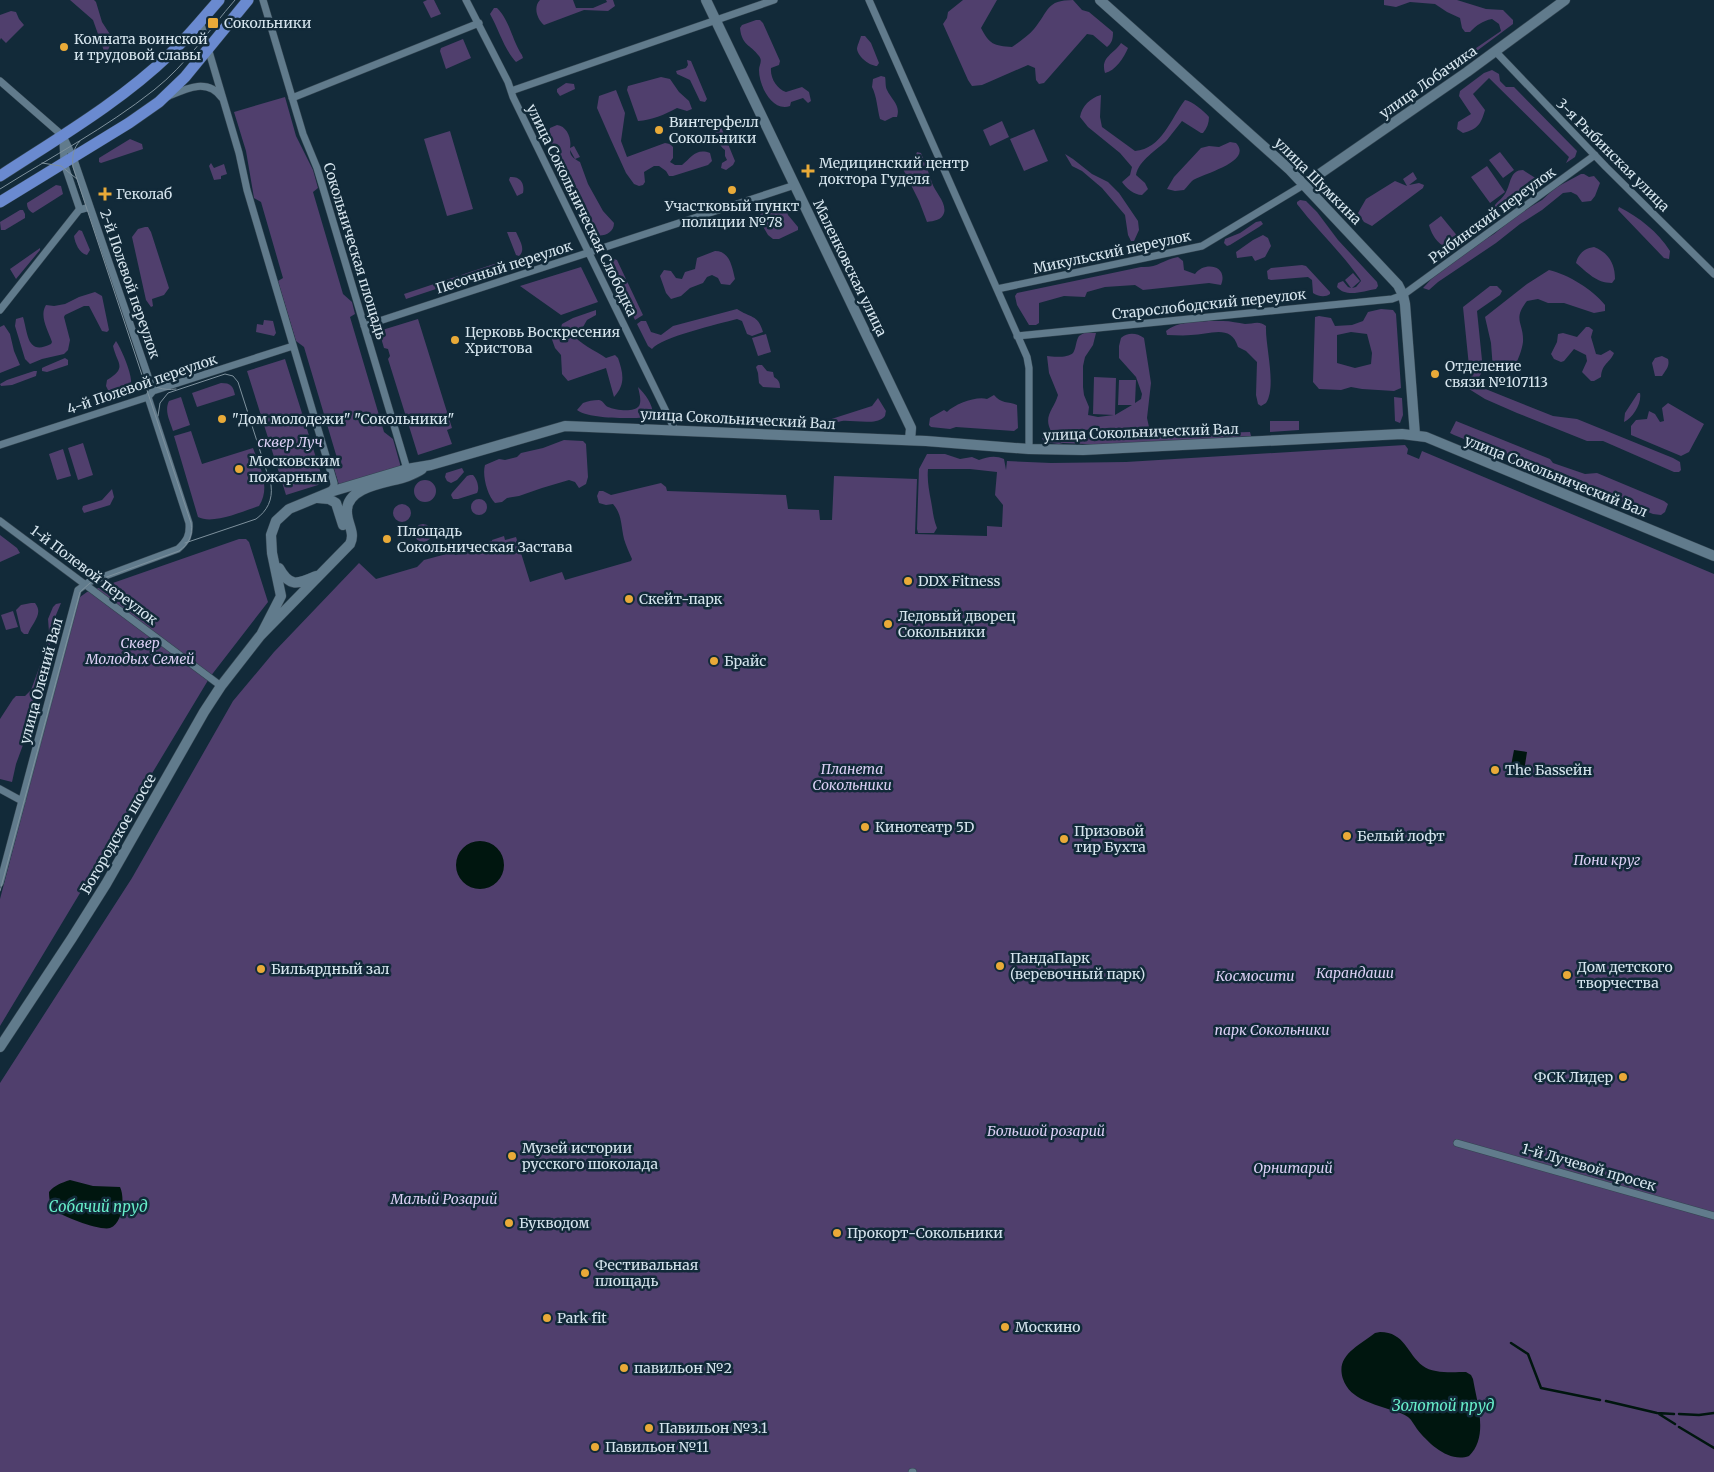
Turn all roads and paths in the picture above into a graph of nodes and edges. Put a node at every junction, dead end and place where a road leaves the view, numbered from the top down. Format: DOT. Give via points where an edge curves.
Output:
graph roads {
  1 [pos="219,0"];
  2 [pos="248,0"];
  3 [pos="263,0"];
  4 [pos="466,0"];
  5 [pos="706,0"];
  6 [pos="774,0"];
  7 [pos="869,0"];
  8 [pos="1100,0"];
  9 [pos="1565,0"];
  10 [pos="716,20"];
  11 [pos="200,21"];
  12 [pos="479,23"];
  13 [pos="208,48"];
  14 [pos="1496,52"];
  15 [pos="0,81"];
  16 [pos="511,90"];
  17 [pos="292,98"];
  18 [pos="224,100"];
  19 [pos="159,102"];
  20 [pos="63,136"];
  21 [pos="1595,156"];
  22 [pos="69,160"];
  23 [pos="0,176"];
  24 [pos="1305,184"];
  25 [pos="795,185"];
  26 [pos="0,202"];
  27 [pos="90,207"];
  28 [pos="79,210"];
  29 [pos="589,252"];
  30 [pos="1714,274"];
  31 [pos="997,289"];
  32 [pos="1403,295"];
  33 [pos="0,310"];
  34 [pos="364,326"];
  35 [pos="1017,336"];
  36 [pos="293,346"];
  37 [pos="150,394"];
  38 [pos="675,430"];
  39 [pos="1416,435"];
  40 [pos="910,440"];
  41 [pos="0,445"];
  42 [pos="1029,448"];
  43 [pos="431,465"];
  44 [pos="407,469"];
  45 [pos="395,480"];
  46 [pos="330,492"];
  47 [pos="317,498"];
  48 [pos="0,521"];
  49 [pos="345,549"];
  50 [pos="1714,556"];
  51 [pos="273,557"];
  52 [pos="322,573"];
  53 [pos="85,584"];
  54 [pos="261,635"];
  55 [pos="221,686"];
  56 [pos="0,789"];
  57 [pos="22,801"];
  58 [pos="0,883"];
  59 [pos="0,1047"];
  60 [pos="1456,1142"];
  61 [pos="1714,1216"];
  1 -- 11 [label="main road"];
  2 -- 13 [label="main road"];
  3 -- 17 [label="street, Сокольническая площадь"];
  4 -- 12 [label="street, улица Сокольническая Слободка"];
  5 -- 10 [label="main road, Маленковская улица"];
  6 -- 10 [label="street"];
  7 -- 31 [label="street"];
  8 -- 24 [label="main road, улица Шумкина"];
  9 -- 14 [label="main road, улица Лобачика"];
  10 -- 16 [label="street"];
  10 -- 25 [label="main road, Маленковская улица"];
  11 -- 13 [label="street"];
  11 -- 20 [label="main road" via="172,53"];
  12 -- 16 [label="street, улица Сокольническая Слободка"];
  12 -- 17 [label="street"];
  13 -- 18 [label="street"];
  13 -- 19 [label="main road"];
  14 -- 21 [label="street, 3-я Рыбинская улица"];
  14 -- 24 [label="main road, улица Лобачика"];
  15 -- 20 [label="street"];
  16 -- 29 [label="street, улица Сокольническая Слободка"];
  17 -- 34 [label="street, Сокольническая площадь" via="317,168"];
  18 -- 19 [label="street" via="214,90 197,86"];
  18 -- 36 [label="street"];
  19 -- 22 [label="main road"];
  20 -- 22 [label="street"];
  20 -- 22 [label="street"];
  20 -- 23 [label="main road"];
  21 -- 30 [label="street, 3-я Рыбинская улица"];
  21 -- 32 [label="street, Рыбинский переулок"];
  22 -- 26 [label="main road"];
  22 -- 27 [label="street, 2-й Полевой переулок"];
  22 -- 28 [label="street, 2-й Полевой переулок"];
  24 -- 31 [label="street, Микульский переулок" via="1202,246"];
  24 -- 32 [label="main road, улица Шумкина" via="1398,285"];
  25 -- 29 [label="street, Песочный переулок"];
  25 -- 40 [label="main road, Маленковская улица" via="911,428"];
  27 -- 28 [label="street"];
  27 -- 37 [label="street, 2-й Полевой переулок"];
  28 -- 33 [label="street"];
  29 -- 34 [label="street, Песочный переулок"];
  29 -- 38 [label="street, улица Сокольническая Слободка"];
  31 -- 35 [label="street"];
  32 -- 35 [label="street, Старослободский переулок"];
  32 -- 39 [label="main road"];
  34 -- 44 [label="street, Сокольническая площадь"];
  35 -- 42 [label="street" via="1028,362"];
  36 -- 37 [label="street, 4-й Полевой переулок"];
  36 -- 46 [label="street" via="332,477 334,486"];
  37 -- 41 [label="street, 4-й Полевой переулок"];
  37 -- 53 [label="street, 2-й Полевой переулок" via="189,523 187,539 178,549"];
  38 -- 40 [label="main road, улица Сокольнический Вал"];
  38 -- 43 [label="main road, улица Сокольнический Вал" via="566,426"];
  39 -- 42 [label="main road, улица Сокольнический Вал" via="1126,448"];
  39 -- 50 [label="main road, улица Сокольнический Вал"];
  40 -- 42 [label="main road, улица Сокольнический Вал"];
  43 -- 44 [label="main road, улица Сокольнический Вал"];
  43 -- 45 [label="main road, улица Сокольнический Вал"];
  44 -- 45 [label="street" via="406,474"];
  44 -- 46 [label="main road, улица Сокольнический Вал"];
  45 -- 49 [label="main road, улица Сокольнический Вал" via="358,492 349,502 347,514 353,538"];
  46 -- 47 [label="main road, улица Сокольнический Вал"];
  47 -- 49 [label="main road" via="329,499 337,505 347,538"];
  47 -- 51 [label="main road, улица Сокольнический Вал" via="288,508 276,521 271,535"];
  48 -- 53 [label="street, 1-й Полевой переулок"];
  49 -- 52 [label="main road, Богородское шоссе"];
  51 -- 52 [label="main road" via="291,582 300,583"];
  51 -- 54 [label="main road, Богородское шоссе" via="281,596"];
  52 -- 54 [label="main road, Богородское шоссе"];
  53 -- 55 [label="street, 1-й Полевой переулок"];
  53 -- 57 [label="street, улица Олений Вал" via="77,594"];
  54 -- 55 [label="main road, Богородское шоссе"];
  55 -- 59 [label="main road, Богородское шоссе" via="106,884"];
  56 -- 57 [label="street"];
  57 -- 58 [label="street, улица Олений Вал"];
  60 -- 61 [label="street, 1-й Лучевой просек"];
}
